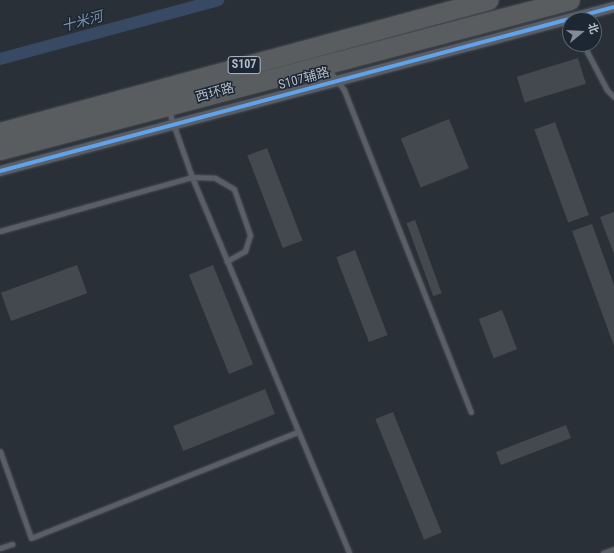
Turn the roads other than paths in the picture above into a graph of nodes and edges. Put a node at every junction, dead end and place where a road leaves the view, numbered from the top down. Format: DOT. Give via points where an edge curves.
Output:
graph roads {
  1 [pos="488,0"];
  2 [pos="614,7"];
  3 [pos="568,10"];
  4 [pos="588,52"];
  5 [pos="324,64"];
  6 [pos="336,81"];
  7 [pos="164,97"];
  8 [pos="614,97"];
  9 [pos="174,125"];
  10 [pos="0,132"];
  11 [pos="0,150"];
  12 [pos="0,171"];
  13 [pos="192,177"];
  14 [pos="0,232"];
  15 [pos="227,262"];
  16 [pos="471,412"];
  17 [pos="298,432"];
  18 [pos="0,451"];
  19 [pos="12,544"];
  20 [pos="0,548"];
  21 [pos="614,549"];
  22 [pos="349,553"];
  23 [pos="603,553"];
  1 -- 7 [label="highway, 西环路 / S107"];
  2 -- 3 [label="street, S107辅路"];
  3 -- 5 [label="highway, 西环路 / S107"];
  3 -- 6 [label="street, S107辅路"];
  4 -- 8 [label="lane"];
  5 -- 6 [label="lane"];
  5 -- 7 [label="highway, 西环路 / S107"];
  6 -- 9 [label="street, S107辅路"];
  6 -- 16 [label="lane" via="344,90"];
  7 -- 9 [label="lane"];
  7 -- 10 [label="highway, 西环路 / S107"];
  7 -- 11 [label="highway, 西环路 / S107"];
  9 -- 12 [label="street, S107辅路"];
  9 -- 13 [label="lane"];
  13 -- 14 [label="lane"];
  13 -- 15 [label="lane"];
  13 -- 15 [label="lane" via="215,178 234,189 250,235 245,251"];
  15 -- 17 [label="lane"];
  17 -- 18 [label="lane" via="31,538"];
  17 -- 22 [label="lane"];
  19 -- 20 [label="lane"];
  21 -- 23 [label="lane"];
}
